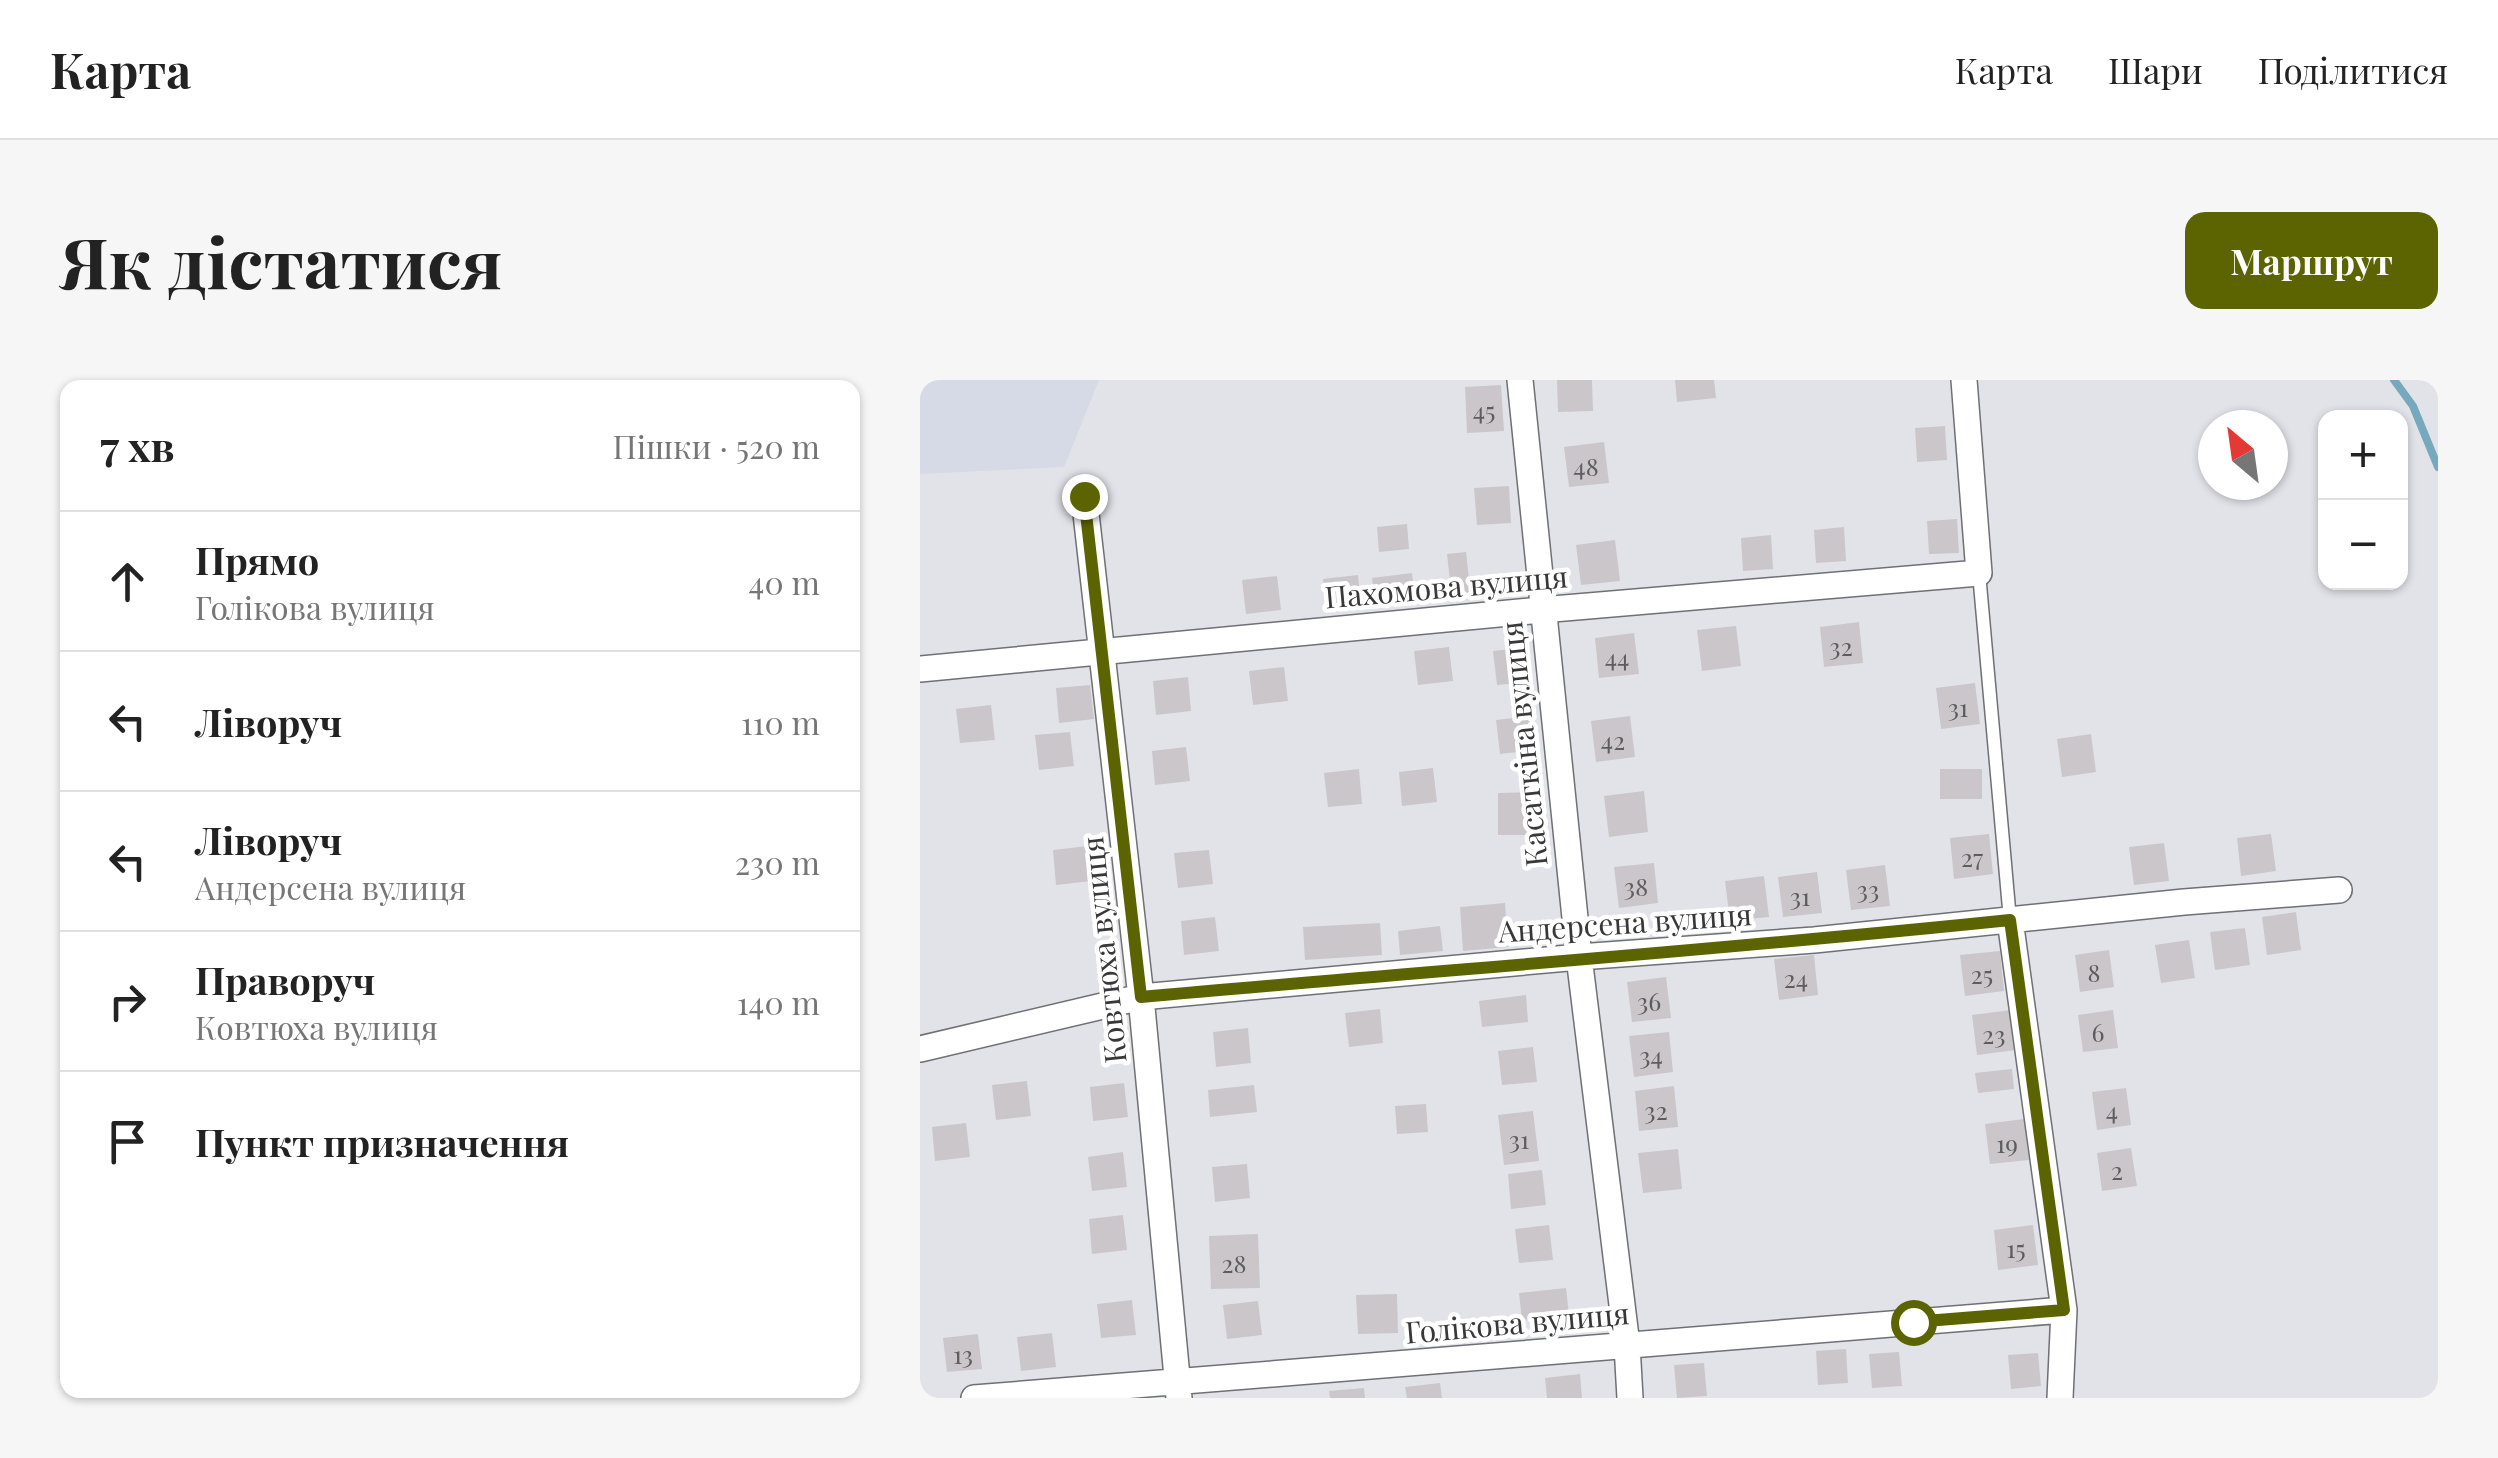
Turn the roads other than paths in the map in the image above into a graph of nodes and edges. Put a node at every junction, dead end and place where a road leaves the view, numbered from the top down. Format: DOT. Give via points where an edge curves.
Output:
graph roads {
  1 [pos="1520,380"];
  2 [pos="1964,380"];
  3 [pos="1084,496"];
  4 [pos="1979,573"];
  5 [pos="1541,610"];
  6 [pos="1104,652"];
  7 [pos="920,669"];
  8 [pos="2339,890"];
  9 [pos="2010,920"];
  10 [pos="1580,958"];
  11 [pos="1141,997"];
  12 [pos="920,1049"];
  13 [pos="2064,1310"];
  14 [pos="1628,1345"];
  15 [pos="1178,1390"];
  16 [pos="974,1398"];
  17 [pos="1630,1398"];
  18 [pos="2060,1398"];
  1 -- 5 [label="street, Касаткіна вулиця"];
  2 -- 4 [label="street"];
  3 -- 6 [label="street, Ковтюха вулиця"];
  4 -- 5 [label="street, Пахомова вулиця"];
  4 -- 9 [label="lane"];
  5 -- 6 [label="street, Пахомова вулиця"];
  5 -- 10 [label="street, Касаткіна вулиця"];
  6 -- 7 [label="street, Пахомова вулиця"];
  6 -- 11 [label="street, Ковтюха вулиця"];
  8 -- 9 [label="street, Андерсена вулиця"];
  9 -- 10 [label="street, Андерсена вулиця"];
  9 -- 13 [label="street"];
  10 -- 11 [label="street, Андерсена вулиця"];
  10 -- 14 [label="street, Касаткіна вулиця"];
  11 -- 12 [label="street, Андерсена вулиця"];
  11 -- 15 [label="street, Ковтюха вулиця"];
  13 -- 14 [label="street, Голікова вулиця"];
  13 -- 18 [label="street"];
  14 -- 15 [label="street, Голікова вулиця"];
  14 -- 17 [label="street, Касаткіна вулиця"];
  15 -- 16 [label="street, Голікова вулиця"];
}
